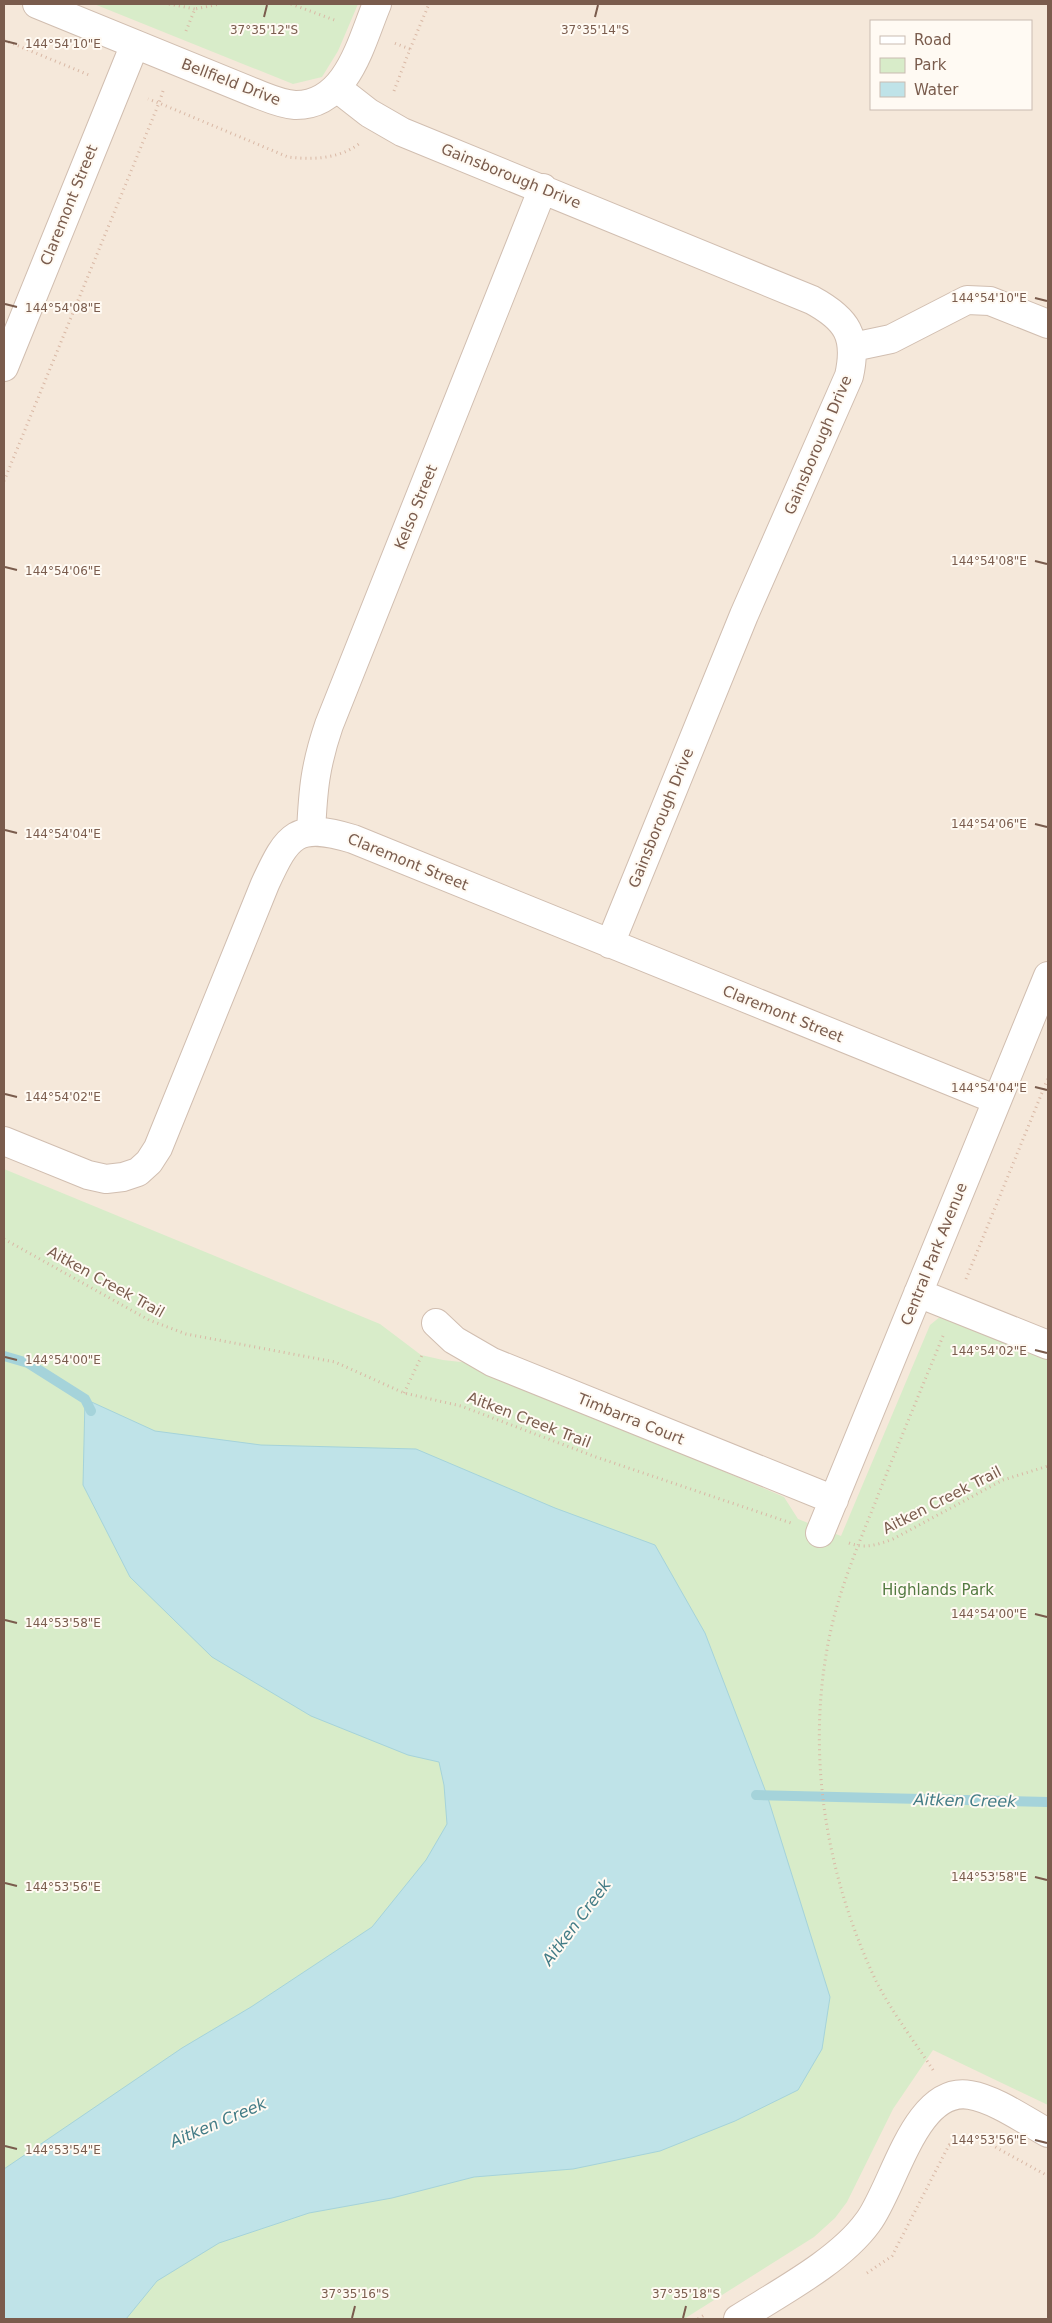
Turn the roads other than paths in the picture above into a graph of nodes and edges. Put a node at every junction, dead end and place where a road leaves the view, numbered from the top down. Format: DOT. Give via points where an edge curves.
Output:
graph roads {
  1 [pos="37,4"];
  2 [pos="377,4"];
  3 [pos="135,44"];
  4 [pos="337,88"];
  5 [pos="543,188"];
  6 [pos="1048,324"];
  7 [pos="853,347"];
  8 [pos="4,367"];
  9 [pos="312,832"];
  10 [pos="610,944"];
  11 [pos="1048,976"];
  12 [pos="997,1100"];
  13 [pos="4,1140"];
  14 [pos="918,1293"];
  15 [pos="436,1323"];
  16 [pos="1048,1345"];
  17 [pos="834,1500"];
  18 [pos="820,1533"];
  19 [pos="1048,2133"];
  20 [pos="726,2314"];
  1 -- 3 [label="street, Bellfield Drive"];
  2 -- 4 [label="street, Bellfield Drive" via="355,58"];
  3 -- 4 [label="street, Bellfield Drive" via="278,102 310,104 324,99"];
  3 -- 8 [label="street, Claremont Street"];
  4 -- 5 [label="street, Gainsborough Drive" via="369,113 402,132"];
  5 -- 7 [label="street, Gainsborough Drive" via="812,300 838,317 847,328"];
  5 -- 9 [label="street, Kelso Street" via="329,725 314,778"];
  6 -- 7 [label="street" via="990,301 967,300 891,339"];
  7 -- 10 [label="street, Gainsborough Drive" via="848,376 744,614"];
  9 -- 10 [label="street, Claremont Street" via="353,839"];
  9 -- 13 [label="street" via="298,835 281,850 264,884 158,1148 149,1162 138,1172 106,1179 88,1175"];
  10 -- 12 [label="street, Claremont Street"];
  11 -- 12 [label="street, Central Park Avenue"];
  12 -- 14 [label="street, Central Park Avenue"];
  14 -- 16 [label="street"];
  14 -- 17 [label="street, Central Park Avenue"];
  15 -- 17 [label="street, Timbarra Court" via="454,1340 492,1362"];
  17 -- 18 [label="street, Central Park Avenue"];
  19 -- 20 [label="street" via="972,2095 942,2099 928,2110 912,2135 869,2222 851,2242 830,2258"];
}
